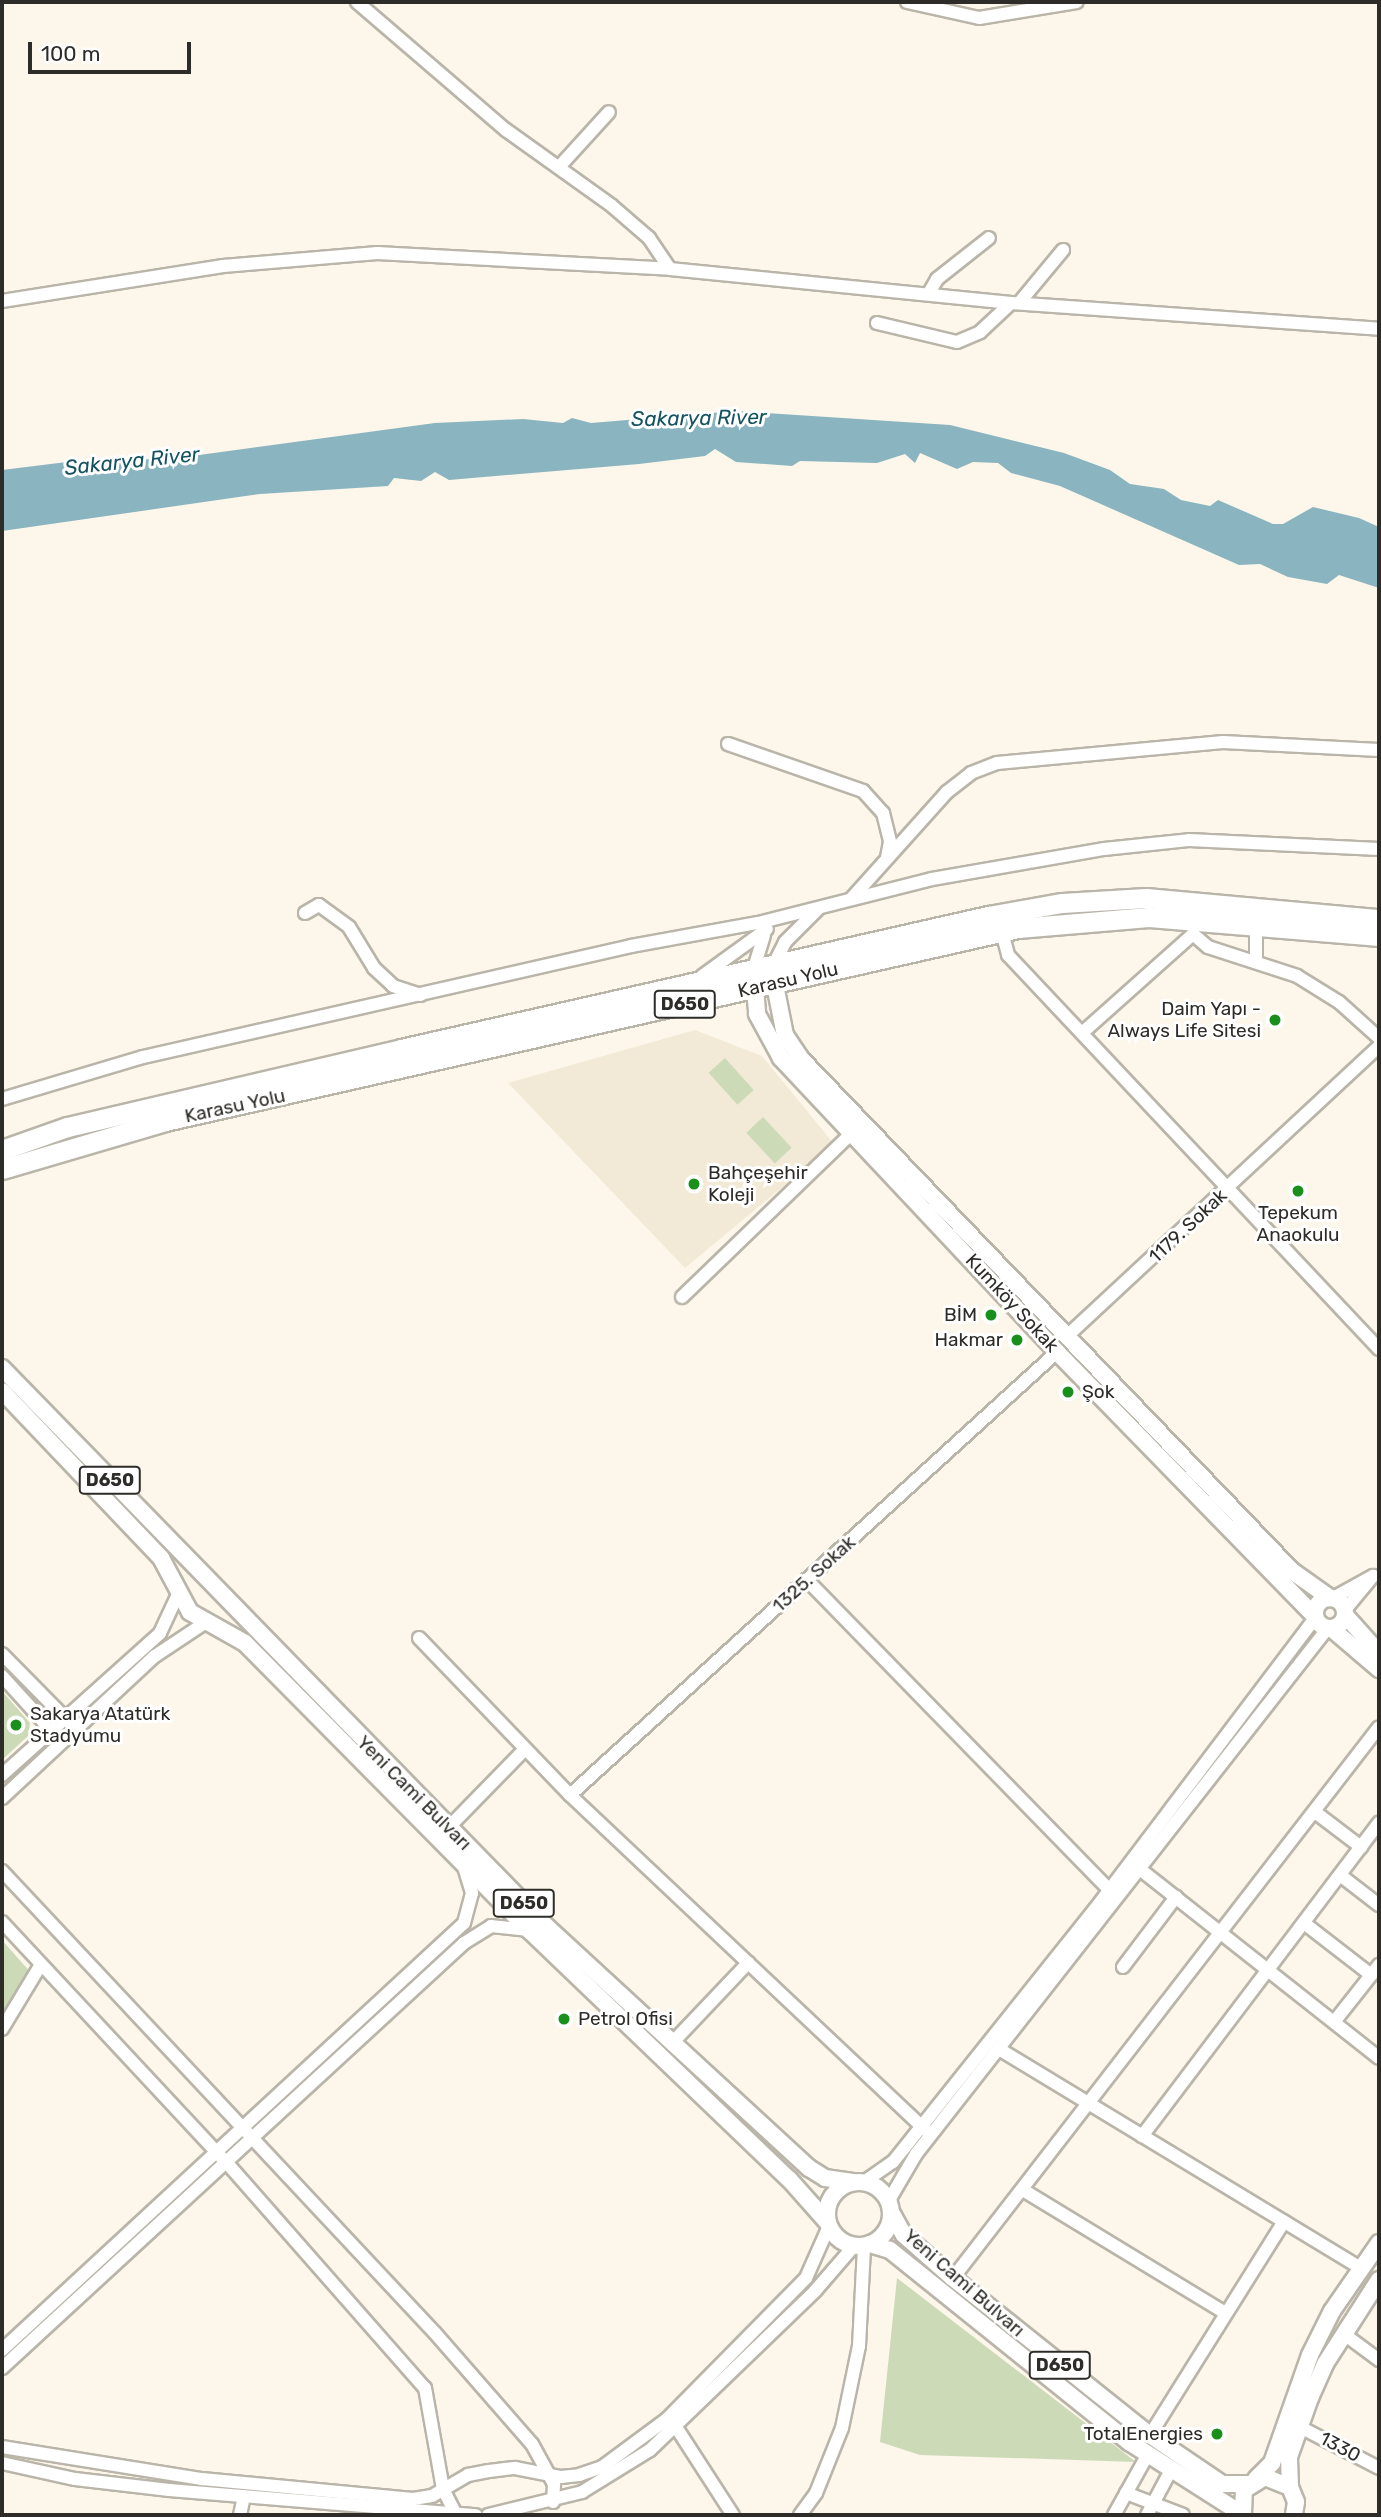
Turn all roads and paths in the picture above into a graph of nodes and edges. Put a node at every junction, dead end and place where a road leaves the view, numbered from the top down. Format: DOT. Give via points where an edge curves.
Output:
graph roads {
  1 [pos="357,2"];
  2 [pos="907,2"];
  3 [pos="1077,2"];
  4 [pos="609,112"];
  5 [pos="559,167"];
  6 [pos="989,238"];
  7 [pos="1063,250"];
  8 [pos="670,269"];
  9 [pos="929,293"];
  10 [pos="2,301"];
  11 [pos="1015,303"];
  12 [pos="877,323"];
  13 [pos="1379,330"];
  14 [pos="728,744"];
  15 [pos="1379,750"];
  16 [pos="1379,849"];
  17 [pos="886,861"];
  18 [pos="851,900"];
  19 [pos="820,907"];
  20 [pos="305,913"];
  21 [pos="784,915"];
  22 [pos="1379,919"];
  23 [pos="1256,925"];
  24 [pos="1189,928"];
  25 [pos="767,929"];
  26 [pos="1002,932"];
  27 [pos="1379,936"];
  28 [pos="1256,960"];
  29 [pos="754,968"];
  30 [pos="766,978"];
  31 [pos="689,983"];
  32 [pos="422,995"];
  33 [pos="1082,1033"];
  34 [pos="1379,1038"];
  35 [pos="1379,1046"];
  36 [pos="2,1099"];
  37 [pos="857,1129"];
  38 [pos="2,1150"];
  39 [pos="2,1168"];
  40 [pos="1229,1188"];
  41 [pos="682,1297"];
  42 [pos="1066,1337"];
  43 [pos="1379,1349"];
  44 [pos="1058,1352"];
  45 [pos="2,1368"];
  46 [pos="2,1391"];
  47 [pos="1376,1573"];
  48 [pos="807,1580"];
  49 [pos="213,1586"];
  50 [pos="179,1592"];
  51 [pos="1332,1598"];
  52 [pos="1345,1613"];
  53 [pos="206,1622"];
  54 [pos="1322,1623"];
  55 [pos="419,1638"];
  56 [pos="1379,1653"];
  57 [pos="2,1654"];
  58 [pos="1379,1669"];
  59 [pos="2,1676"];
  60 [pos="65,1718"];
  61 [pos="1379,1727"];
  62 [pos="76,1729"];
  63 [pos="47,1735"];
  64 [pos="58,1746"];
  65 [pos="525,1749"];
  66 [pos="2,1775"];
  67 [pos="570,1795"];
  68 [pos="2,1798"];
  69 [pos="1315,1812"];
  70 [pos="449,1827"];
  71 [pos="1378,1827"];
  72 [pos="1361,1847"];
  73 [pos="463,1864"];
  74 [pos="1141,1870"];
  75 [pos="2,1871"];
  76 [pos="1340,1875"];
  77 [pos="1109,1890"];
  78 [pos="1176,1897"];
  79 [pos="1379,1905"];
  80 [pos="2,1922"];
  81 [pos="1304,1923"];
  82 [pos="529,1930"];
  83 [pos="1222,1934"];
  84 [pos="748,1963"];
  85 [pos="40,1966"];
  86 [pos="1123,1967"];
  87 [pos="1268,1970"];
  88 [pos="1375,1970"];
  89 [pos="1334,2022"];
  90 [pos="2,2029"];
  91 [pos="674,2041"];
  92 [pos="999,2049"];
  93 [pos="1378,2054"];
  94 [pos="1089,2105"];
  95 [pos="921,2126"];
  96 [pos="932,2135"];
  97 [pos="248,2136"];
  98 [pos="1142,2136"];
  99 [pos="217,2154"];
  100 [pos="227,2163"];
  101 [pos="859,2182"];
  102 [pos="1023,2190"];
  103 [pos="890,2207"];
  104 [pos="1284,2221"];
  105 [pos="829,2225"];
  106 [pos="1379,2243"];
  107 [pos="863,2245"];
  108 [pos="1362,2269"];
  109 [pos="953,2278"];
  110 [pos="1379,2280"];
  111 [pos="1225,2313"];
  112 [pos="1344,2334"];
  113 [pos="2,2350"];
  114 [pos="1379,2360"];
  115 [pos="2,2368"];
  116 [pos="676,2427"];
  117 [pos="1300,2427"];
  118 [pos="1150,2435"];
  119 [pos="2,2447"];
  120 [pos="1147,2454"];
  121 [pos="2,2462"];
  122 [pos="1379,2468"];
  123 [pos="1171,2470"];
  124 [pos="550,2473"];
  125 [pos="1253,2482"];
  126 [pos="1290,2487"];
  127 [pos="443,2489"];
  128 [pos="1126,2493"];
  129 [pos="244,2496"];
  130 [pos="553,2501"];
  131 [pos="1150,2509"];
  132 [pos="1299,2512"];
  133 [pos="403,2513"];
  134 [pos="240,2515"];
  135 [pos="456,2515"];
  136 [pos="476,2515"];
  137 [pos="488,2515"];
  138 [pos="733,2515"];
  139 [pos="800,2515"];
  140 [pos="1114,2515"];
  141 [pos="1184,2515"];
  142 [pos="1242,2515"];
  1 -- 5 [label="street" via="506,130"];
  2 -- 3 [label="street" via="979,18"];
  4 -- 5 [label="street"];
  5 -- 8 [label="street" via="649,238"];
  6 -- 9 [label="street" via="937,279"];
  7 -- 11 [label="street"];
  8 -- 9 [label="street"];
  8 -- 10 [label="street" via="377,253 223,266"];
  9 -- 11 [label="street"];
  11 -- 12 [label="street" via="980,332 957,342"];
  11 -- 13 [label="street"];
  14 -- 17 [label="street" via="863,792 883,813 890,842"];
  15 -- 17 [label="street" via="1223,742 997,763 971,773 947,792"];
  16 -- 18 [label="street" via="1189,840 958,874"];
  17 -- 18 [label="street"];
  18 -- 19 [label="street"];
  19 -- 21 [label="street"];
  19 -- 30 [label="street" via="785,942"];
  20 -- 32 [label="street" via="319,905 349,927 374,968 393,986"];
  21 -- 25 [label="street"];
  21 -- 32 [label="street"];
  22 -- 30 [label="highway" via="1146,898 1062,903"];
  23 -- 24 [label="highway, Karasu Yolu / D650"];
  23 -- 27 [label="highway, Karasu Yolu / D650"];
  23 -- 28 [label="street"];
  24 -- 26 [label="highway, Karasu Yolu / D650" via="1149,918 1079,921"];
  24 -- 28 [label="street" via="1208,947"];
  24 -- 33 [label="street" via="1179,946"];
  25 -- 29 [label="street"];
  25 -- 31 [label="street"];
  26 -- 30 [label="highway, Karasu Yolu / D650"];
  26 -- 33 [label="street" via="1008,955"];
  28 -- 34 [label="street" via="1297,976 1339,1002"];
  29 -- 30 [label="highway"];
  29 -- 31 [label="highway"];
  30 -- 37 [label="main road, Kumköy Sokak" via="768,1039"];
  30 -- 39 [label="highway, Karasu Yolu / D650" via="165,1121"];
  31 -- 38 [label="highway" via="67,1127"];
  32 -- 36 [label="street" via="143,1057"];
  33 -- 40 [label="street"];
  35 -- 40 [label="street, 1179. Sokak"];
  37 -- 41 [label="street"];
  37 -- 42 [label="main road, Kumköy Sokak"];
  37 -- 44 [label="main road, Kumköy Sokak"];
  40 -- 42 [label="street, 1179. Sokak"];
  40 -- 43 [label="street"];
  42 -- 51 [label="main road, Kumköy Sokak" via="1292,1571"];
  44 -- 48 [label="street, 1325. Sokak"];
  44 -- 54 [label="main road, Kumköy Sokak"];
  45 -- 49 [label="main road, Yeni Cami Bulvarı / D650"];
  46 -- 50 [label="main road, Yeni Cami Bulvarı" via="161,1558"];
  47 -- 51 [label="street"];
  47 -- 52 [label="street"];
  48 -- 67 [label="street, 1325. Sokak"];
  48 -- 77 [label="street"];
  49 -- 50 [label="main road" via="190,1582"];
  49 -- 53 [label="main road" via="223,1600 221,1614"];
  49 -- 70 [label="main road, Yeni Cami Bulvarı / D650"];
  50 -- 53 [label="main road, Yeni Cami Bulvarı" via="190,1612"];
  50 -- 60 [label="street" via="160,1633"];
  51 -- 52 [label="main road, Kumköy Sokak"];
  51 -- 54 [label="main road" via="1320,1601"];
  52 -- 54 [label="main road"];
  52 -- 56 [label="main road"];
  53 -- 62 [label="street" via="178,1636"];
  53 -- 73 [label="main road, Yeni Cami Bulvarı" via="216,1623 245,1643"];
  54 -- 58 [label="main road, Kumköy Sokak"];
  54 -- 74 [label="street"];
  54 -- 77 [label="street"];
  55 -- 65 [label="street"];
  57 -- 60 [label="street"];
  59 -- 63 [label="street" via="43,1721"];
  60 -- 62 [label="street"];
  60 -- 63 [label="street"];
  61 -- 69 [label="street"];
  62 -- 64 [label="street"];
  63 -- 64 [label="street"];
  63 -- 66 [label="street"];
  64 -- 68 [label="street"];
  65 -- 67 [label="street"];
  65 -- 70 [label="street"];
  67 -- 84 [label="street"];
  69 -- 72 [label="street"];
  69 -- 83 [label="street"];
  70 -- 91 [label="main road, Yeni Cami Bulvarı / D650" via="548,1928"];
  71 -- 72 [label="street"];
  72 -- 76 [label="street"];
  73 -- 82 [label="main road, Yeni Cami Bulvarı"];
  73 -- 97 [label="street" via="472,1893 464,1923"];
  74 -- 78 [label="street"];
  74 -- 92 [label="street"];
  75 -- 97 [label="street"];
  76 -- 79 [label="street"];
  76 -- 81 [label="street"];
  77 -- 95 [label="street"];
  78 -- 83 [label="street"];
  78 -- 86 [label="street"];
  80 -- 85 [label="street"];
  81 -- 87 [label="street"];
  81 -- 88 [label="street"];
  82 -- 97 [label="street" via="501,1925 478,1931"];
  82 -- 105 [label="main road, Yeni Cami Bulvarı" via="789,2179"];
  83 -- 87 [label="street"];
  83 -- 94 [label="street"];
  84 -- 91 [label="street"];
  84 -- 95 [label="street"];
  85 -- 90 [label="street"];
  85 -- 99 [label="street"];
  87 -- 89 [label="street"];
  87 -- 98 [label="street"];
  88 -- 89 [label="street"];
  89 -- 93 [label="street"];
  91 -- 101 [label="main road, Yeni Cami Bulvarı / D650" via="809,2168 825,2178"];
  92 -- 94 [label="street"];
  92 -- 96 [label="street"];
  94 -- 98 [label="street"];
  94 -- 102 [label="street"];
  95 -- 96 [label="street"];
  95 -- 101 [label="street" via="892,2162"];
  96 -- 103 [label="street"];
  97 -- 99 [label="street"];
  97 -- 100 [label="street"];
  97 -- 124 [label="street" via="435,2333 532,2444"];
  98 -- 104 [label="street"];
  99 -- 100 [label="street"];
  99 -- 113 [label="street"];
  100 -- 115 [label="street"];
  100 -- 127 [label="street" via="425,2388"];
  101 -- 103 [label="main road" via="883,2193"];
  101 -- 105 [label="main road" via="835,2193 826,2213"];
  102 -- 109 [label="street"];
  102 -- 111 [label="street"];
  103 -- 107 [label="main road" via="886,2232"];
  103 -- 109 [label="main road, Yeni Cami Bulvarı / D650" via="904,2235"];
  104 -- 108 [label="street"];
  104 -- 111 [label="street"];
  105 -- 107 [label="main road" via="840,2240"];
  105 -- 124 [label="street" via="806,2278 667,2420 602,2466 579,2475"];
  106 -- 108 [label="main road"];
  107 -- 116 [label="street"];
  107 -- 120 [label="main road, Yeni Cami Bulvarı" via="890,2250"];
  107 -- 139 [label="street" via="859,2346 842,2428 816,2493"];
  108 -- 125 [label="main road" via="1332,2311 1310,2354 1272,2463"];
  109 -- 118 [label="main road, Yeni Cami Bulvarı / D650"];
  110 -- 112 [label="main road"];
  111 -- 118 [label="street"];
  112 -- 114 [label="street"];
  112 -- 117 [label="main road" via="1325,2364"];
  116 -- 130 [label="street" via="617,2474"];
  116 -- 138 [label="street"];
  117 -- 122 [label="street, 1330"];
  117 -- 126 [label="main road" via="1289,2457"];
  118 -- 125 [label="main road, Yeni Cami Bulvarı / D650" via="1222,2484"];
  119 -- 127 [label="street" via="202,2479 413,2499"];
  120 -- 123 [label="main road, Yeni Cami Bulvarı"];
  120 -- 128 [label="street"];
  121 -- 129 [label="street" via="75,2479"];
  123 -- 131 [label="street"];
  123 -- 142 [label="main road, Yeni Cami Bulvarı"];
  124 -- 127 [label="street" via="515,2468 489,2471 468,2475"];
  124 -- 130 [label="street"];
  125 -- 126 [label="main road, Yeni Cami Bulvarı" via="1275,2477"];
  125 -- 142 [label="main road" via="1241,2498"];
  126 -- 132 [label="main road"];
  127 -- 135 [label="street"];
  128 -- 131 [label="street"];
  128 -- 140 [label="street"];
  129 -- 133 [label="street"];
  129 -- 134 [label="street"];
  130 -- 137 [label="street"];
  131 -- 141 [label="street"];
  133 -- 135 [label="street"];
  135 -- 136 [label="street"];
}
